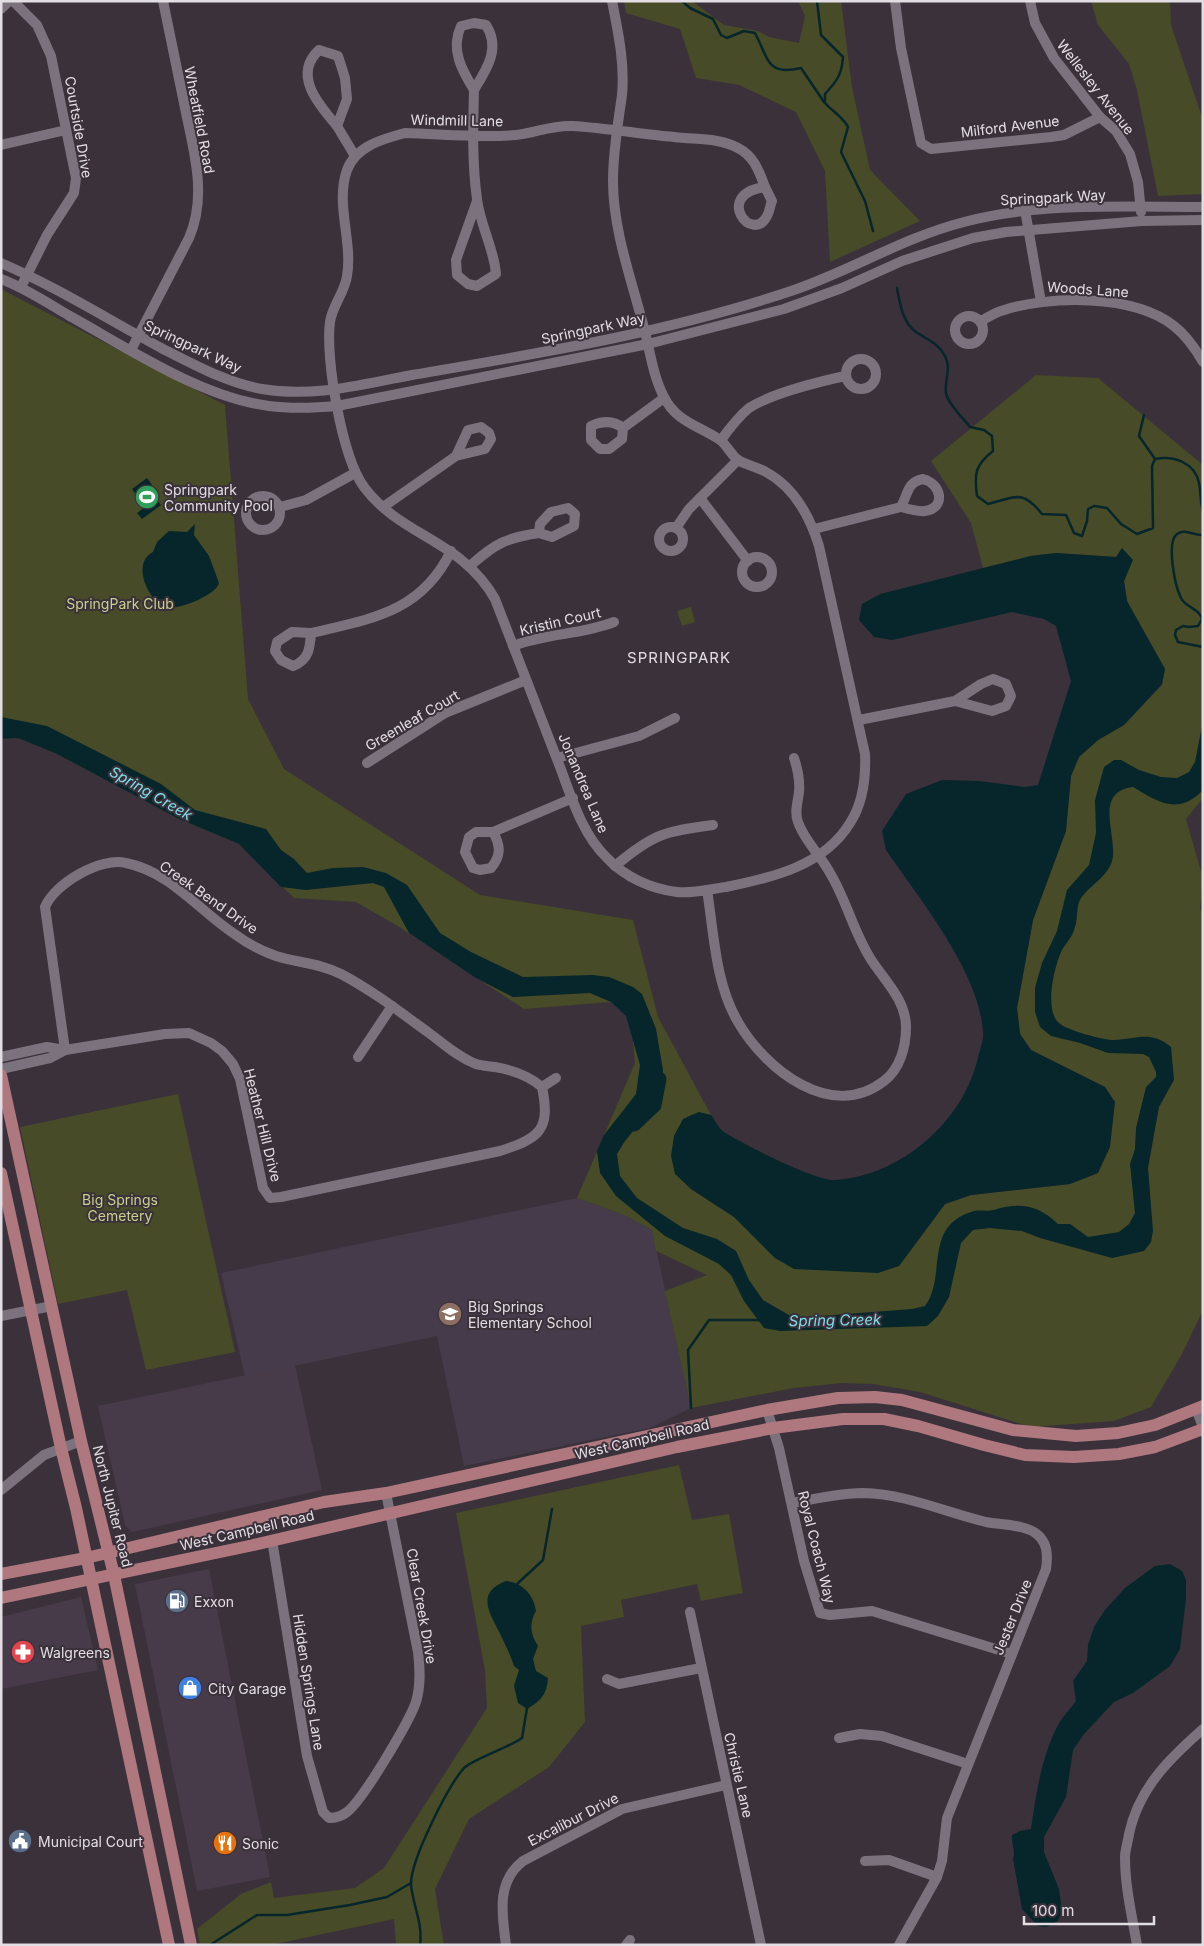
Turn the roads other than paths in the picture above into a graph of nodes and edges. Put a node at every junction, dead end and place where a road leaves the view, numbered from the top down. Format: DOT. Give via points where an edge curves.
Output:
graph roads {
  1 [pos="11,1"];
  2 [pos="163,1"];
  3 [pos="612,1"];
  4 [pos="895,1"];
  5 [pos="1030,1"];
  6 [pos="1,9"];
  7 [pos="474,90"];
  8 [pos="1100,117"];
  9 [pos="337,126"];
  10 [pos="66,130"];
  11 [pos="615,131"];
  12 [pos="472,135"];
  13 [pos="1,145"];
  14 [pos="355,156"];
  15 [pos="765,187"];
  16 [pos="477,201"];
  17 [pos="1141,207"];
  18 [pos="1203,207"];
  19 [pos="1025,210"];
  20 [pos="1142,220"];
  21 [pos="1203,220"];
  22 [pos="1027,230"];
  23 [pos="1,263"];
  24 [pos="28,274"];
  25 [pos="1,279"];
  26 [pos="21,287"];
  27 [pos="1041,302"];
  28 [pos="981,321"];
  29 [pos="645,331"];
  30 [pos="139,336"];
  31 [pos="648,344"];
  32 [pos="131,350"];
  33 [pos="1203,362"];
  34 [pos="845,376"];
  35 [pos="335,390"];
  36 [pos="664,398"];
  37 [pos="337,406"];
  38 [pos="623,428"];
  39 [pos="721,440"];
  40 [pos="456,456"];
  41 [pos="738,460"];
  42 [pos="355,473"];
  43 [pos="700,498"];
  44 [pos="280,507"];
  45 [pos="383,507"];
  46 [pos="901,507"];
  47 [pos="676,528"];
  48 [pos="814,529"];
  49 [pos="540,533"];
  50 [pos="451,551"];
  51 [pos="748,561"];
  52 [pos="470,566"];
  53 [pos="614,622"];
  54 [pos="311,633"];
  55 [pos="513,646"];
  56 [pos="526,680"];
  57 [pos="955,700"];
  58 [pos="675,718"];
  59 [pos="859,720"];
  60 [pos="557,758"];
  61 [pos="794,758"];
  62 [pos="367,763"];
  63 [pos="573,798"];
  64 [pos="713,825"];
  65 [pos="493,832"];
  66 [pos="819,854"];
  67 [pos="615,866"];
  68 [pos="707,890"];
  69 [pos="392,1006"];
  70 [pos="65,1050"];
  71 [pos="1,1057"];
  72 [pos="358,1057"];
  73 [pos="1,1069"];
  74 [pos="1,1075"];
  75 [pos="556,1078"];
  76 [pos="542,1087"];
  77 [pos="1,1173"];
  78 [pos="52,1306"];
  79 [pos="31,1310"];
  80 [pos="1,1316"];
  81 [pos="1199,1407"];
  82 [pos="767,1410"];
  83 [pos="773,1428"];
  84 [pos="1203,1428"];
  85 [pos="1118,1432"];
  86 [pos="81,1441"];
  87 [pos="61,1448"];
  88 [pos="1119,1454"];
  89 [pos="510,1467"];
  90 [pos="514,1483"];
  91 [pos="1,1490"];
  92 [pos="386,1493"];
  93 [pos="792,1503"];
  94 [pos="391,1512"];
  95 [pos="272,1540"];
  96 [pos="109,1553"];
  97 [pos="86,1558"];
  98 [pos="1,1574"];
  99 [pos="114,1575"];
  100 [pos="90,1580"];
  101 [pos="1,1598"];
  102 [pos="690,1612"];
  103 [pos="1012,1654"];
  104 [pos="701,1668"];
  105 [pos="607,1679"];
  106 [pos="1203,1729"];
  107 [pos="839,1738"];
  108 [pos="968,1764"];
  109 [pos="726,1785"];
  110 [pos="336,1818"];
  111 [pos="166,1828"];
  112 [pos="145,1832"];
  113 [pos="865,1861"];
  114 [pos="937,1877"];
  115 [pos="169,1945"];
  116 [pos="191,1945"];
  117 [pos="506,1945"];
  118 [pos="761,1945"];
  119 [pos="899,1945"];
  120 [pos="1137,1945"];
  1 -- 6 [label="street"];
  1 -- 10 [label="street, Courtside Drive" via="37,25 43,36 58,81"];
  2 -- 30 [label="street, Wheatfield Road" via="197,167 198,206 189,238"];
  3 -- 11 [label="street, Jonandrea Lane" via="622,58 622,94"];
  4 -- 8 [label="street, Milford Avenue" via="901,48 921,143 931,149 1051,138"];
  5 -- 8 [label="street, Wellesley Avenue" via="1043,40"];
  7 -- 7 [label="street" via="457,59 456,37 461,26 474,23 486,25 494,50"];
  7 -- 12 [label="street"];
  8 -- 17 [label="street, Wellesley Avenue" via="1116,131 1130,154 1136,169"];
  9 -- 9 [label="street" via="318,103 308,81 310,58 319,50 338,56 342,65 347,99"];
  9 -- 14 [label="street"];
  10 -- 13 [label="street"];
  10 -- 24 [label="street, Courtside Drive" via="76,186"];
  11 -- 12 [label="street, Windmill Lane" via="553,126 517,135"];
  11 -- 15 [label="street, Windmill Lane" via="721,141 748,155"];
  11 -- 29 [label="street, Jonandrea Lane" via="613,184 619,230"];
  12 -- 14 [label="street, Windmill Lane" via="405,133 368,146"];
  12 -- 16 [label="street"];
  14 -- 35 [label="street" via="347,170 344,187 347,277 330,320 329,342"];
  16 -- 16 [label="street" via="456,260 457,275 468,284 477,286 496,274"];
  17 -- 18 [label="street, Springpark Way"];
  17 -- 19 [label="street, Springpark Way"];
  17 -- 20 [label="street, Wellesley Avenue"];
  19 -- 22 [label="street, Woods Lane"];
  19 -- 29 [label="street, Springpark Way" via="961,222 796,290"];
  20 -- 21 [label="street, Springpark Way"];
  20 -- 22 [label="street, Springpark Way"];
  22 -- 27 [label="street, Woods Lane"];
  22 -- 31 [label="street, Springpark Way" via="973,238 936,249 784,309"];
  23 -- 24 [label="street, Springpark Way"];
  24 -- 26 [label="street, Courtside Drive"];
  24 -- 30 [label="street, Springpark Way"];
  25 -- 26 [label="street, Springpark Way"];
  26 -- 32 [label="street, Springpark Way"];
  27 -- 28 [label="street" via="1000,311"];
  27 -- 33 [label="street, Woods Lane" via="1102,301 1132,305 1174,326 1190,340"];
  29 -- 31 [label="street, Jonandrea Lane"];
  29 -- 35 [label="street, Springpark Way" via="508,360"];
  30 -- 32 [label="street, Wheatfield Road"];
  30 -- 35 [label="street, Springpark Way" via="242,384 291,392"];
  31 -- 36 [label="street, Jonandrea Lane"];
  31 -- 37 [label="street, Springpark Way"];
  32 -- 37 [label="street, Springpark Way" via="188,379 244,401 291,408"];
  34 -- 39 [label="street" via="760,402 734,422"];
  35 -- 37 [label="street"];
  36 -- 38 [label="street"];
  36 -- 39 [label="street, Jonandrea Lane" via="690,425"];
  37 -- 42 [label="street, Jonandrea Lane" via="346,451"];
  39 -- 41 [label="street, Jonandrea Lane"];
  40 -- 45 [label="street"];
  41 -- 43 [label="street"];
  41 -- 48 [label="street, Jonandrea Lane" via="767,472 782,483 796,498"];
  42 -- 44 [label="street" via="306,500"];
  42 -- 45 [label="street, Jonandrea Lane" via="364,488"];
  43 -- 47 [label="street"];
  43 -- 51 [label="street"];
  45 -- 50 [label="street, Jonandrea Lane"];
  46 -- 48 [label="street"];
  48 -- 59 [label="street, Jonandrea Lane"];
  49 -- 52 [label="street" via="504,540"];
  50 -- 52 [label="street, Jonandrea Lane"];
  50 -- 54 [label="street" via="423,589 390,612"];
  52 -- 55 [label="street, Jonandrea Lane" via="481,576 495,598"];
  53 -- 55 [label="street, Kristin Court" via="593,630 537,638"];
  55 -- 56 [label="street, Jonandrea Lane"];
  56 -- 60 [label="street, Jonandrea Lane"];
  56 -- 62 [label="street, Greenleaf Court" via="445,713"];
  57 -- 57 [label="street" via="992,711 1006,706 1011,696 1006,684 993,680"];
  57 -- 59 [label="street"];
  58 -- 60 [label="street" via="639,736"];
  59 -- 66 [label="street, Jonandrea Lane" via="866,769 861,799 850,825"];
  60 -- 63 [label="street, Jonandrea Lane"];
  61 -- 66 [label="street" via="799,776 797,820"];
  63 -- 65 [label="street"];
  63 -- 67 [label="street, Jonandrea Lane" via="592,840"];
  64 -- 67 [label="street" via="663,833"];
  66 -- 68 [label="street, Jonandrea Lane" via="778,875"];
  66 -- 68 [label="street" via="859,940 898,998 906,1017 905,1046 897,1066 888,1078 866,1092 834,1096 806,1087 785,1075 751,1041 737,1022 725,994"];
  67 -- 68 [label="street, Jonandrea Lane" via="633,878 661,889"];
  69 -- 70 [label="street, Creek Bend Drive" via="376,993 339,973 258,948 236,936 166,881 136,866 115,861 91,867 55,891 45,907"];
  69 -- 72 [label="street"];
  69 -- 76 [label="street, Creek Bend Drive" via="456,1053 478,1065 529,1076"];
  70 -- 71 [label="street, Heather Hill Drive" via="47,1046"];
  70 -- 73 [label="street, Heather Hill Drive" via="50,1058"];
  70 -- 76 [label="street, Heather Hill Drive" via="183,1033 211,1042 233,1064 240,1079 263,1188 270,1198 500,1151 529,1142 546,1118"];
  74 -- 78 [label="main road, North Jupiter Road"];
  75 -- 76 [label="street"];
  77 -- 79 [label="main road"];
  78 -- 79 [label="street"];
  78 -- 86 [label="main road, North Jupiter Road"];
  79 -- 80 [label="street"];
  79 -- 87 [label="main road"];
  81 -- 84 [label="street"];
  81 -- 85 [label="main road, West Campbell Road" via="1155,1425"];
  82 -- 83 [label="street, Royal Coach Way"];
  82 -- 85 [label="main road, West Campbell Road" via="838,1398 875,1397 925,1406 1012,1430 1076,1436"];
  82 -- 89 [label="main road, West Campbell Road"];
  83 -- 88 [label="main road, West Campbell Road" via="843,1419 884,1419 1025,1455 1074,1457"];
  83 -- 90 [label="main road, West Campbell Road"];
  83 -- 93 [label="street, Royal Coach Way"];
  84 -- 88 [label="main road, West Campbell Road" via="1155,1447"];
  85 -- 88 [label="main road"];
  86 -- 87 [label="street"];
  86 -- 96 [label="main road, North Jupiter Road"];
  87 -- 91 [label="street" via="44,1455"];
  87 -- 97 [label="main road"];
  89 -- 90 [label="main road"];
  89 -- 92 [label="main road, West Campbell Road"];
  90 -- 94 [label="main road, West Campbell Road"];
  92 -- 94 [label="street, Clear Creek Drive"];
  92 -- 96 [label="main road, West Campbell Road" via="324,1502"];
  93 -- 103 [label="street, Royal Coach Way" via="804,1561 820,1613 872,1611"];
  93 -- 103 [label="street, Jester Drive" via="848,1494 900,1496 986,1522 1034,1532 1043,1540 1047,1550 1046,1569"];
  94 -- 95 [label="main road, West Campbell Road"];
  94 -- 110 [label="street, Clear Creek Drive" via="418,1652 419,1689 411,1714 370,1782 348,1812"];
  95 -- 99 [label="main road, West Campbell Road"];
  95 -- 110 [label="street, Hidden Springs Lane" via="307,1756 323,1812 329,1818"];
  96 -- 97 [label="main road, West Campbell Road"];
  96 -- 99 [label="main road, North Jupiter Road"];
  97 -- 98 [label="main road, West Campbell Road"];
  97 -- 100 [label="main road"];
  99 -- 100 [label="main road, West Campbell Road"];
  99 -- 111 [label="main road, North Jupiter Road"];
  100 -- 101 [label="main road, West Campbell Road"];
  100 -- 112 [label="main road"];
  102 -- 104 [label="street, Christie Lane"];
  103 -- 108 [label="street, Jester Drive"];
  104 -- 105 [label="street" via="619,1684"];
  104 -- 109 [label="street, Christie Lane"];
  106 -- 120 [label="street" via="1157,1773 1141,1798 1131,1826 1125,1854 1126,1885"];
  107 -- 108 [label="street" via="860,1734 882,1736"];
  108 -- 114 [label="street, Jester Drive" via="945,1827"];
  109 -- 117 [label="street, Excalibur Drive" via="622,1809 516,1866 502,1894"];
  109 -- 118 [label="street, Christie Lane"];
  111 -- 112 [label="main road"];
  111 -- 116 [label="main road, North Jupiter Road"];
  112 -- 115 [label="main road"];
  113 -- 114 [label="street" via="889,1860"];
  114 -- 119 [label="street, Jester Drive"];
}
